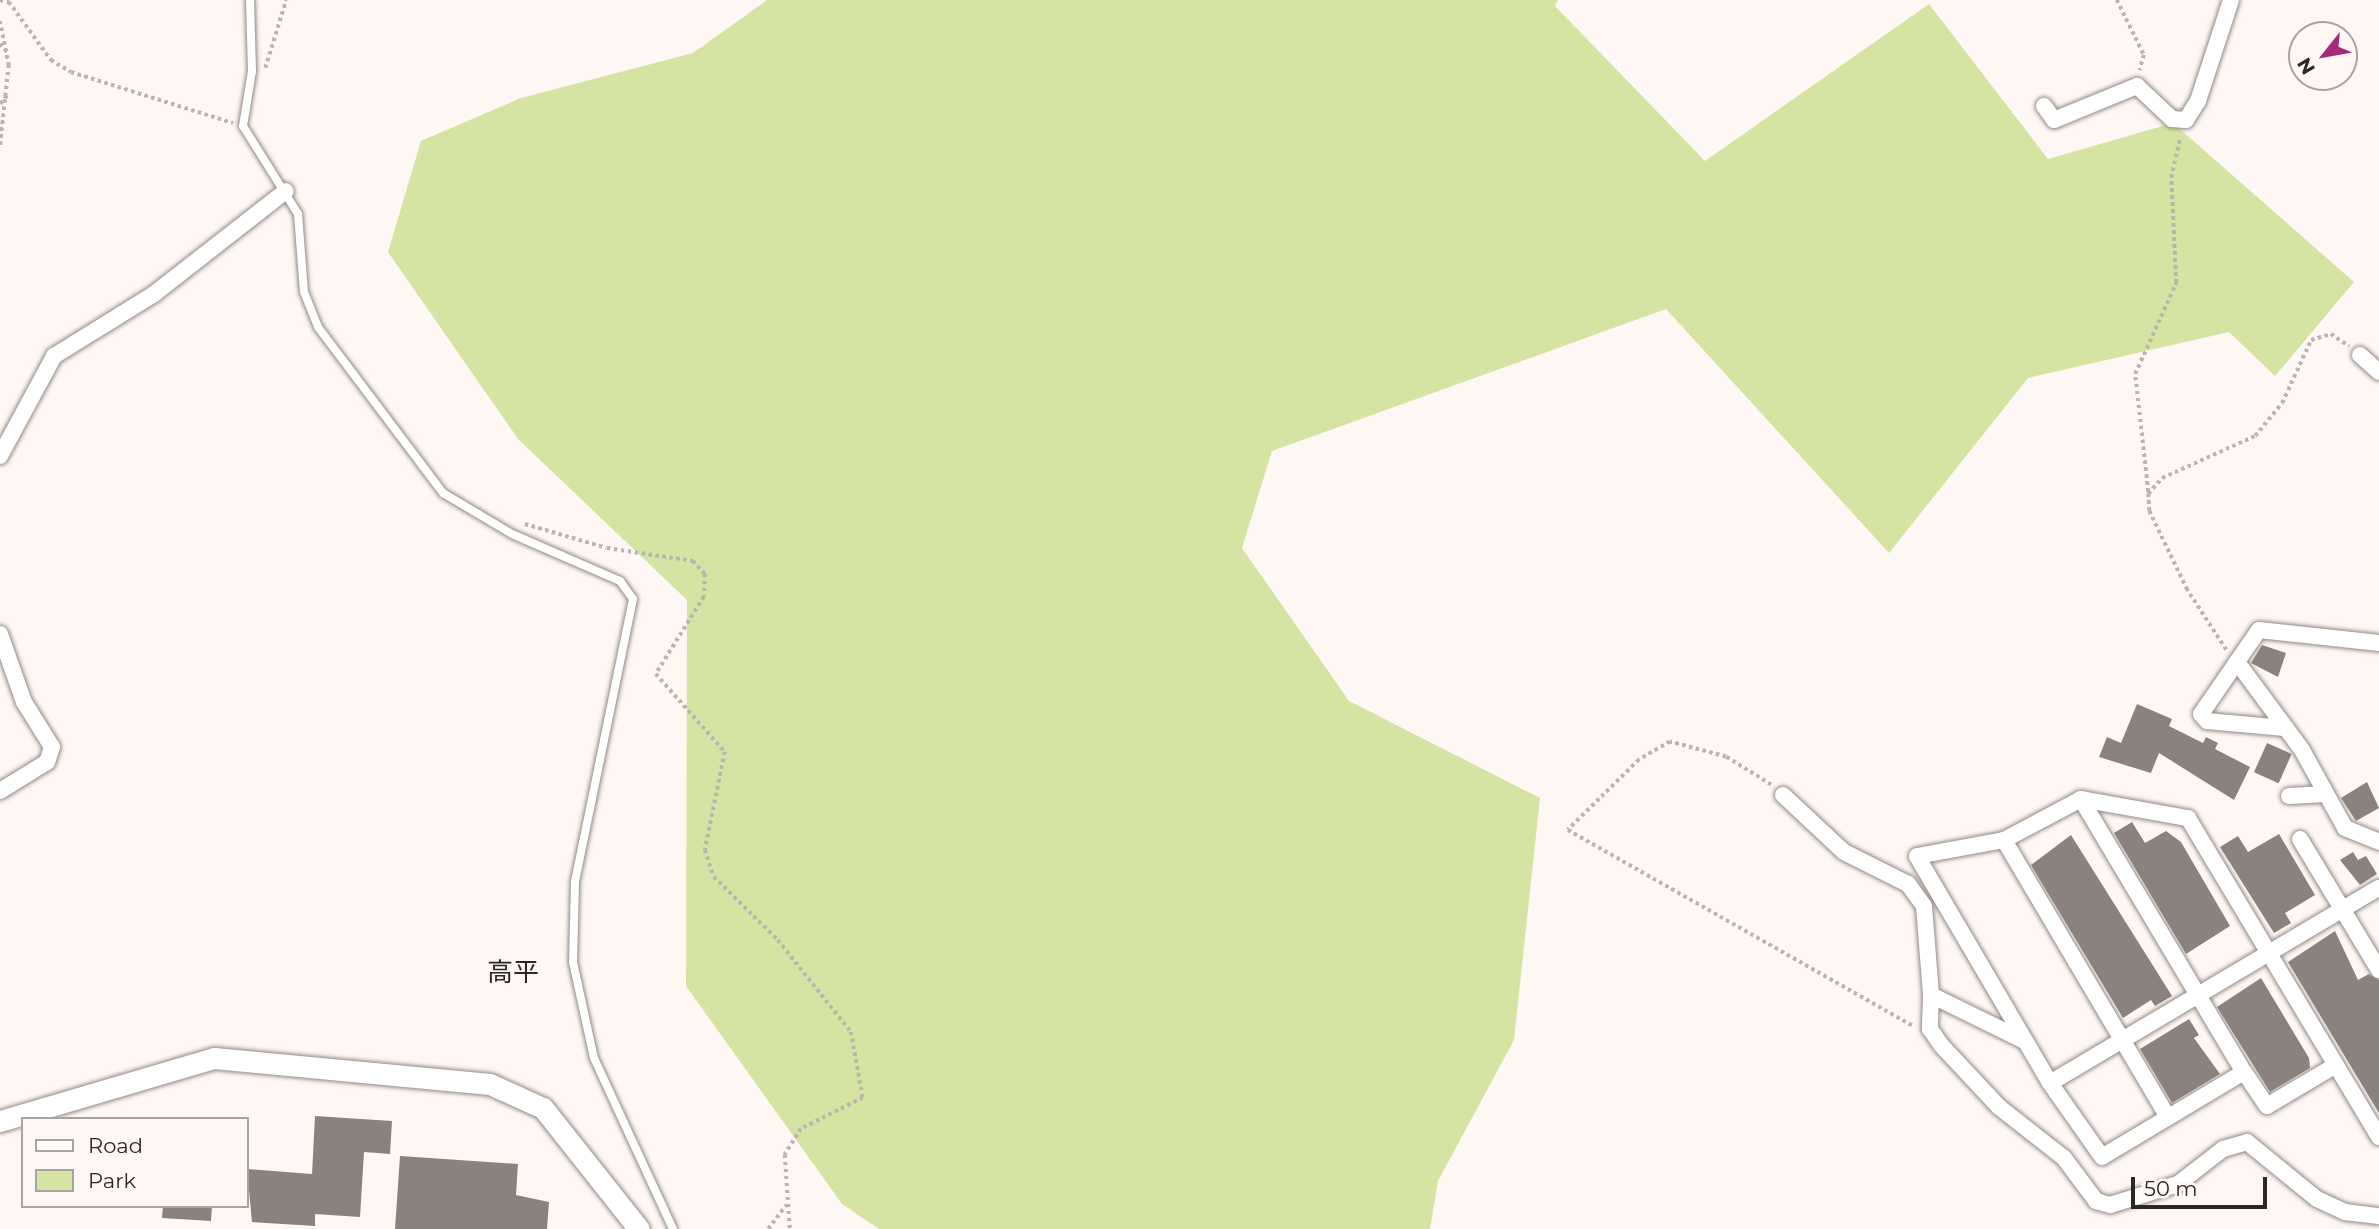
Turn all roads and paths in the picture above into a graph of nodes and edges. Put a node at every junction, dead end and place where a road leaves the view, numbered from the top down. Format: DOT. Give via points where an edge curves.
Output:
graph roads {
  1 [pos="250,0"];
  2 [pos="286,0"];
  3 [pos="2117,0"];
  4 [pos="2231,0"];
  5 [pos="0,1"];
  6 [pos="0,22"];
  7 [pos="0,44"];
  8 [pos="8,53"];
  9 [pos="2137,86"];
  10 [pos="249,87"];
  11 [pos="9,93"];
  12 [pos="0,104"];
  13 [pos="2044,106"];
  14 [pos="2183,121"];
  15 [pos="243,126"];
  16 [pos="0,148"];
  17 [pos="286,191"];
  18 [pos="2360,355"];
  19 [pos="2379,372"];
  20 [pos="0,456"];
  21 [pos="2148,494"];
  22 [pos="503,530"];
  23 [pos="0,634"];
  24 [pos="2379,643"];
  25 [pos="2237,662"];
  26 [pos="2284,728"];
  27 [pos="0,790"];
  28 [pos="2326,793"];
  29 [pos="1783,795"];
  30 [pos="2288,796"];
  31 [pos="2081,799"];
  32 [pos="2300,839"];
  33 [pos="2004,840"];
  34 [pos="2379,842"];
  35 [pos="2379,888"];
  36 [pos="2344,909"];
  37 [pos="2271,953"];
  38 [pos="2379,970"];
  39 [pos="2197,994"];
  40 [pos="1931,995"];
  41 [pos="1936,1036"];
  42 [pos="2122,1039"];
  43 [pos="2025,1041"];
  44 [pos="2336,1065"];
  45 [pos="2245,1072"];
  46 [pos="2050,1083"];
  47 [pos="2168,1116"];
  48 [pos="0,1121"];
  49 [pos="2379,1137"];
  50 [pos="788,1203"];
  51 [pos="2379,1216"];
  52 [pos="639,1229"];
  53 [pos="673,1229"];
  54 [pos="768,1229"];
  55 [pos="790,1229"];
  1 -- 10 [label="lane"];
  2 -- 10 [label="path" via="265,69"];
  3 -- 9 [label="path" via="2144,55"];
  4 -- 14 [label="street" via="2199,101"];
  5 -- 15 [label="path" via="9,2 51,60 71,72"];
  6 -- 8 [label="path"];
  7 -- 8 [label="path"];
  8 -- 11 [label="path"];
  9 -- 13 [label="street" via="2054,120"];
  9 -- 14 [label="street" via="2172,119"];
  10 -- 15 [label="lane"];
  11 -- 12 [label="path"];
  11 -- 16 [label="path"];
  14 -- 21 [label="path" via="2171,178 2176,283 2135,374"];
  15 -- 17 [label="lane"];
  17 -- 20 [label="street" via="154,295 54,356"];
  17 -- 22 [label="lane" via="302,229 304,292 318,327 424,473 468,511"];
  18 -- 19 [label="street"];
  18 -- 21 [label="path" via="2331,334 2311,340 2282,403 2255,436 2162,478"];
  21 -- 25 [label="path" via="2148,511 2193,602"];
  22 -- 50 [label="path" via="521,523 607,548 693,561 705,574 704,597 656,674 725,752 705,850 714,877 778,940 851,1032 863,1098 801,1129 785,1155"];
  22 -- 53 [label="lane" via="620,581 633,599 575,882 573,962 594,1058"];
  23 -- 27 [label="street" via="24,702 52,747 47,762"];
  24 -- 25 [label="street" via="2259,630"];
  25 -- 26 [label="street"];
  25 -- 26 [label="street" via="2201,714 2207,721"];
  26 -- 28 [label="street"];
  28 -- 30 [label="street"];
  28 -- 34 [label="street" via="2345,828"];
  29 -- 40 [label="street" via="1844,852 1908,884 1929,933"];
  29 -- 41 [label="path" via="1726,757 1670,742 1639,760 1568,830"];
  31 -- 33 [label="street"];
  31 -- 37 [label="street" via="2188,818"];
  31 -- 39 [label="street"];
  32 -- 36 [label="street"];
  33 -- 42 [label="street"];
  33 -- 43 [label="street" via="1917,856"];
  35 -- 36 [label="street"];
  36 -- 37 [label="street"];
  36 -- 38 [label="street"];
  37 -- 39 [label="street"];
  37 -- 44 [label="street"];
  39 -- 42 [label="street"];
  39 -- 45 [label="street"];
  40 -- 41 [label="street"];
  40 -- 43 [label="street"];
  41 -- 51 [label="street" via="1998,1107 2064,1158 2096,1201 2110,1205 2178,1184 2223,1149 2247,1142 2317,1199 2345,1212"];
  42 -- 46 [label="street"];
  42 -- 47 [label="street"];
  43 -- 46 [label="street"];
  44 -- 45 [label="street" via="2267,1106"];
  44 -- 49 [label="street"];
  45 -- 47 [label="street"];
  46 -- 47 [label="street" via="2102,1157"];
  48 -- 52 [label="street" via="214,1058 490,1084 543,1108"];
  50 -- 54 [label="path"];
  50 -- 55 [label="path"];
}
